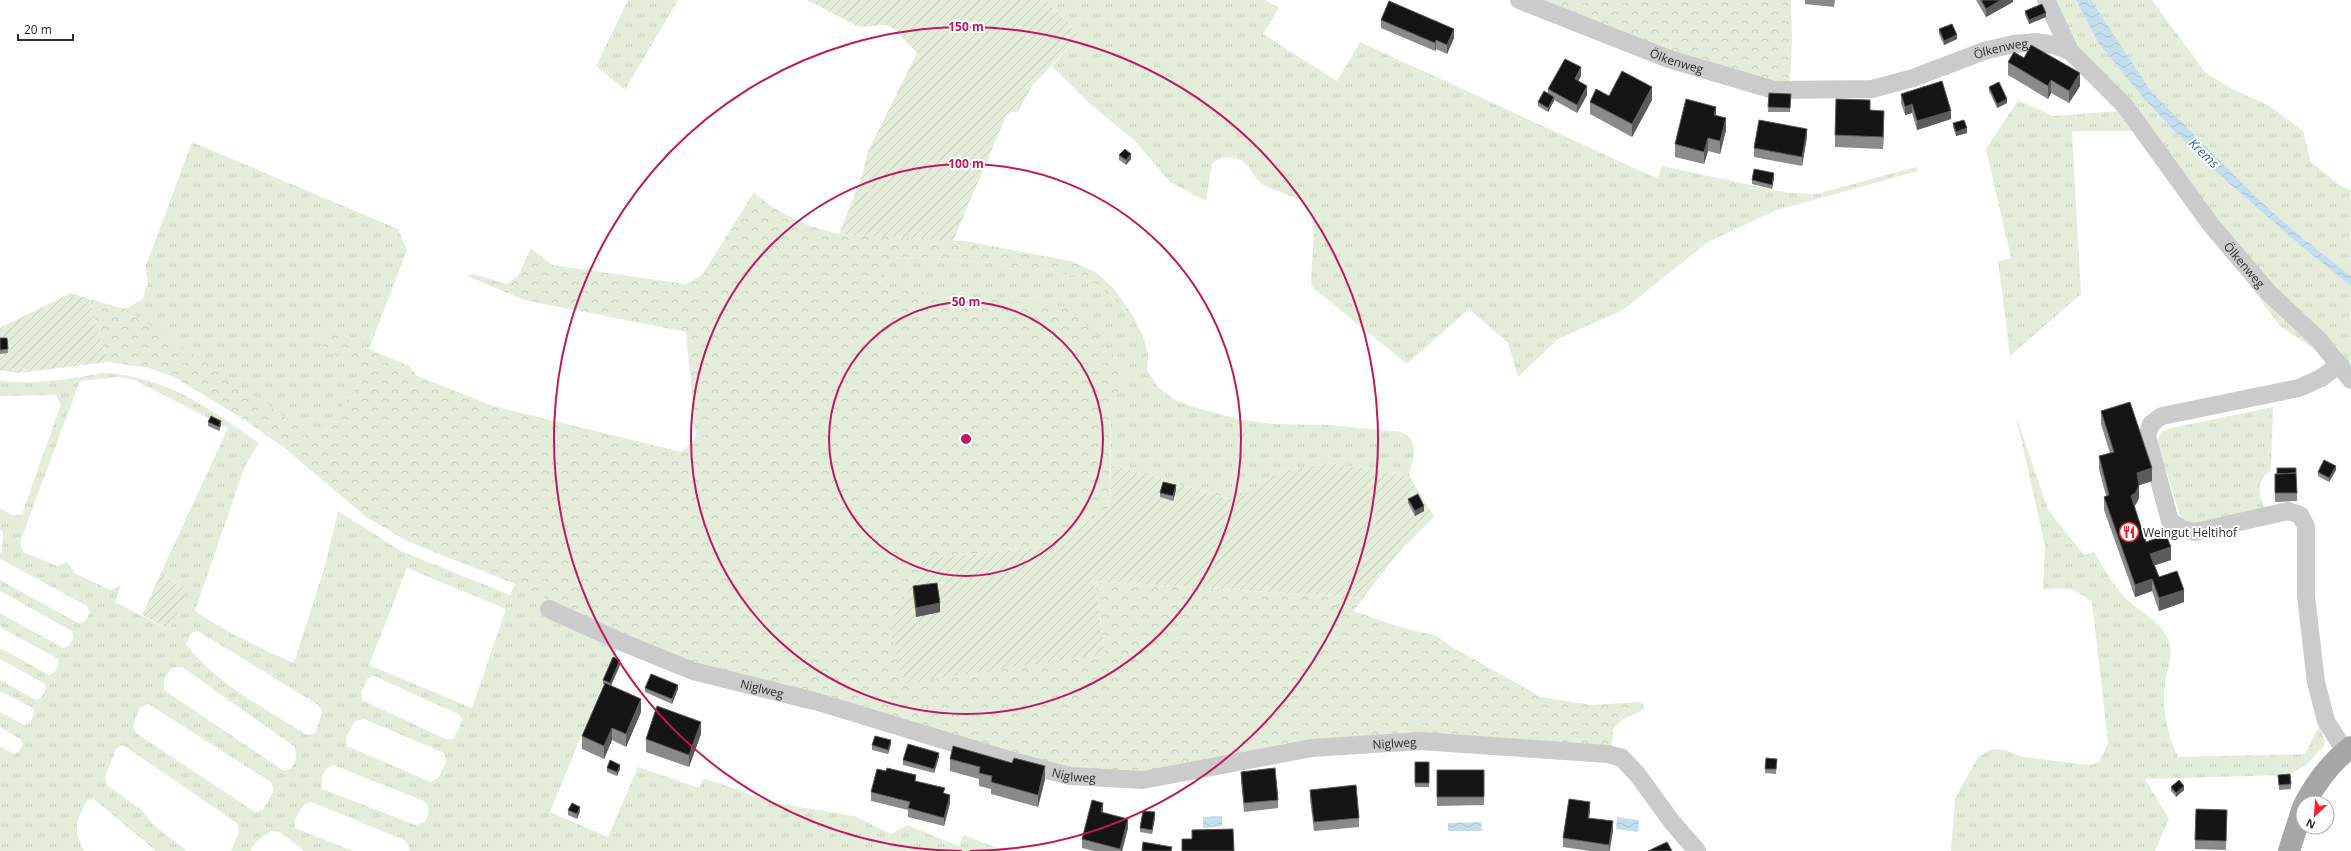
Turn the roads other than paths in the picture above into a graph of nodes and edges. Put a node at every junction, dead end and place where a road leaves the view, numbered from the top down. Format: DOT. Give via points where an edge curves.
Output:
graph roads {
  1 [pos="1519,0"];
  2 [pos="2046,0"];
  3 [pos="2070,52"];
  4 [pos="2340,364"];
  5 [pos="2351,380"];
  6 [pos="549,609"];
  7 [pos="2348,749"];
  8 [pos="2309,795"];
  9 [pos="2295,832"];
  10 [pos="1697,851"];
  11 [pos="2289,851"];
  1 -- 3 [label="street, Ölkenweg" via="1669,59 1774,90 1872,89 1912,78 1984,51 2013,44 2036,42 2054,45"];
  2 -- 3 [label="street"];
  3 -- 4 [label="street, Ölkenweg" via="2125,106 2211,225 2268,293 2318,339"];
  4 -- 5 [label="street, Ölkenweg"];
  4 -- 7 [label="street" via="2321,378 2299,388 2162,416 2151,424 2147,436 2170,521 2182,529 2195,532 2288,511 2300,515 2306,526 2306,596 2316,682 2326,721"];
  6 -- 10 [label="street, Niglweg" via="692,671 818,702 1070,776 1143,780 1312,748 1420,741 1608,754 1622,758 1637,774"];
  7 -- 8 [label="main road" via="2316,783"];
  9 -- 11 [label="main road"];
}
